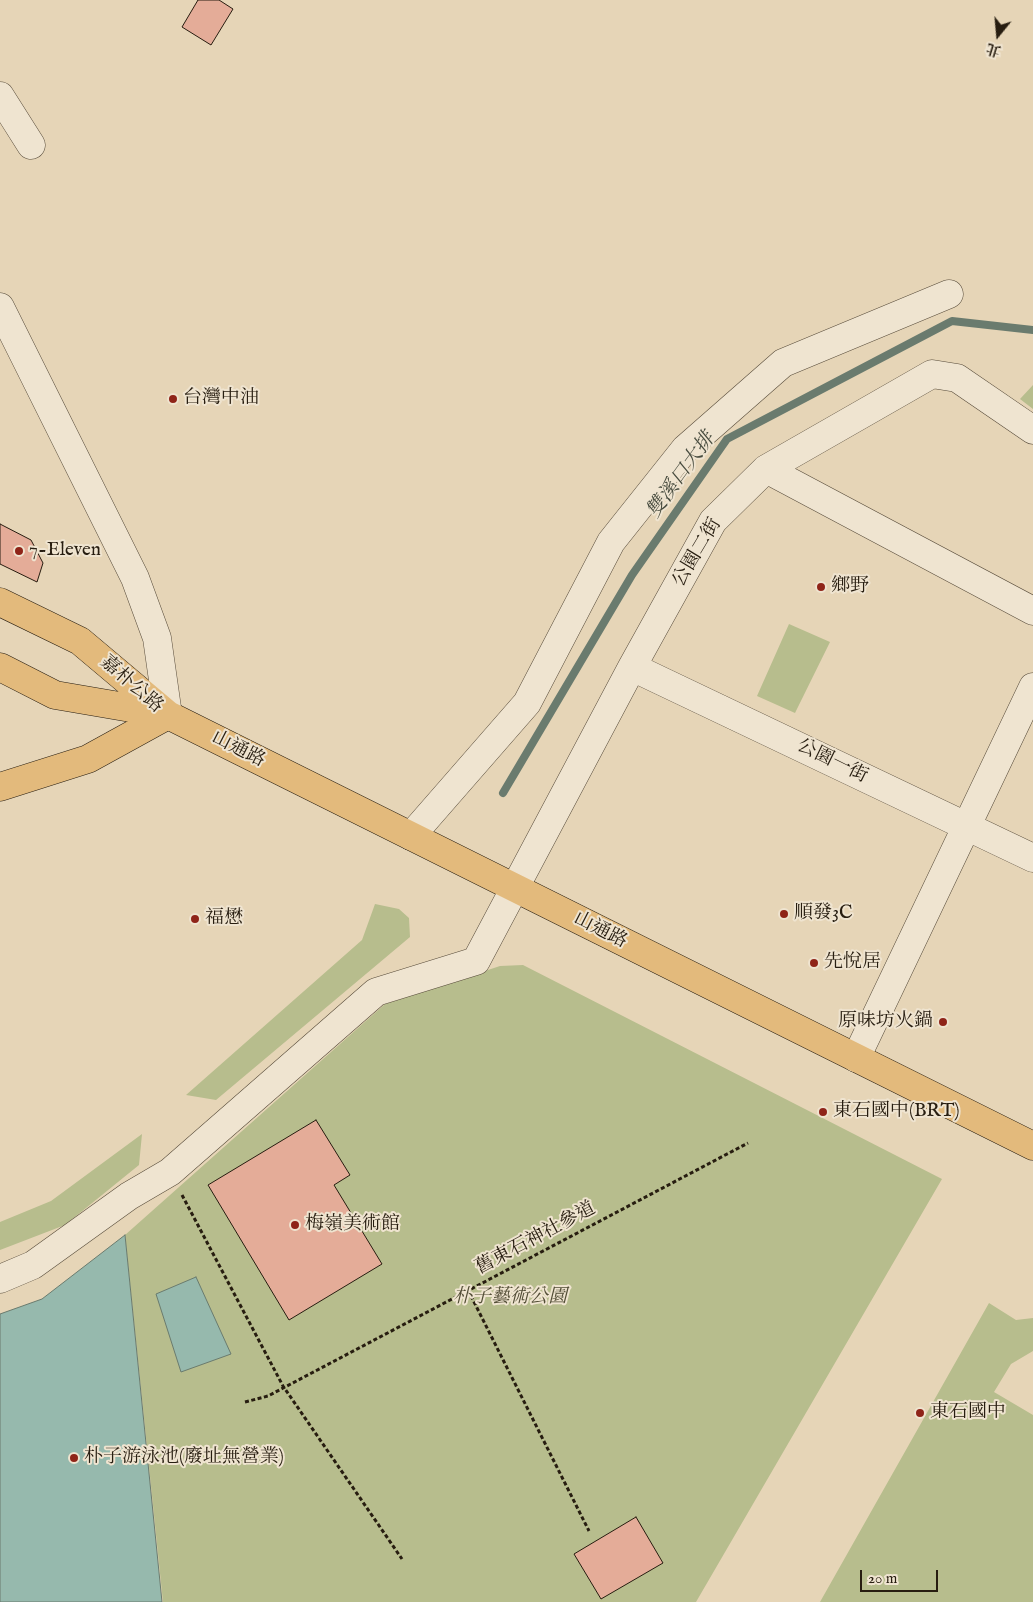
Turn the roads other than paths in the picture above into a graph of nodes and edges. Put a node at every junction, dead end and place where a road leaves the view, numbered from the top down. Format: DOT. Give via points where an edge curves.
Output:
graph roads {
  1 [pos="0,96"];
  2 [pos="31,145"];
  3 [pos="949,294"];
  4 [pos="0,307"];
  5 [pos="1033,430"];
  6 [pos="766,469"];
  7 [pos="0,602"];
  8 [pos="1033,611"];
  9 [pos="632,667"];
  10 [pos="0,668"];
  11 [pos="1033,687"];
  12 [pos="168,715"];
  13 [pos="0,786"];
  14 [pos="966,826"];
  15 [pos="411,836"];
  16 [pos="1033,858"];
  17 [pos="515,888"];
  18 [pos="856,1058"];
  19 [pos="1033,1146"];
  20 [pos="0,1279"];
  1 -- 2 [label="street"];
  3 -- 15 [label="street" via="783,363 685,450 611,542 527,703"];
  4 -- 12 [label="street" via="135,578 157,638"];
  5 -- 6 [label="street, 公園二街" via="958,378 932,374"];
  6 -- 8 [label="street"];
  6 -- 9 [label="street, 公園二街" via="713,521"];
  7 -- 12 [label="main road, 嘉朴公路" via="80,641"];
  9 -- 14 [label="street, 公園一街"];
  9 -- 17 [label="street, 公園二街"];
  10 -- 12 [label="main road, 嘉朴公路" via="55,695"];
  11 -- 14 [label="street"];
  12 -- 13 [label="main road" via="88,759"];
  12 -- 15 [label="main road, 山通路"];
  14 -- 16 [label="street, 公園一街"];
  14 -- 18 [label="street"];
  15 -- 17 [label="main road, 山通路"];
  17 -- 18 [label="main road, 山通路"];
  17 -- 20 [label="street, 公園二街" via="476,961 376,992 170,1172 129,1196 33,1265"];
  18 -- 19 [label="main road, 山通路"];
}
